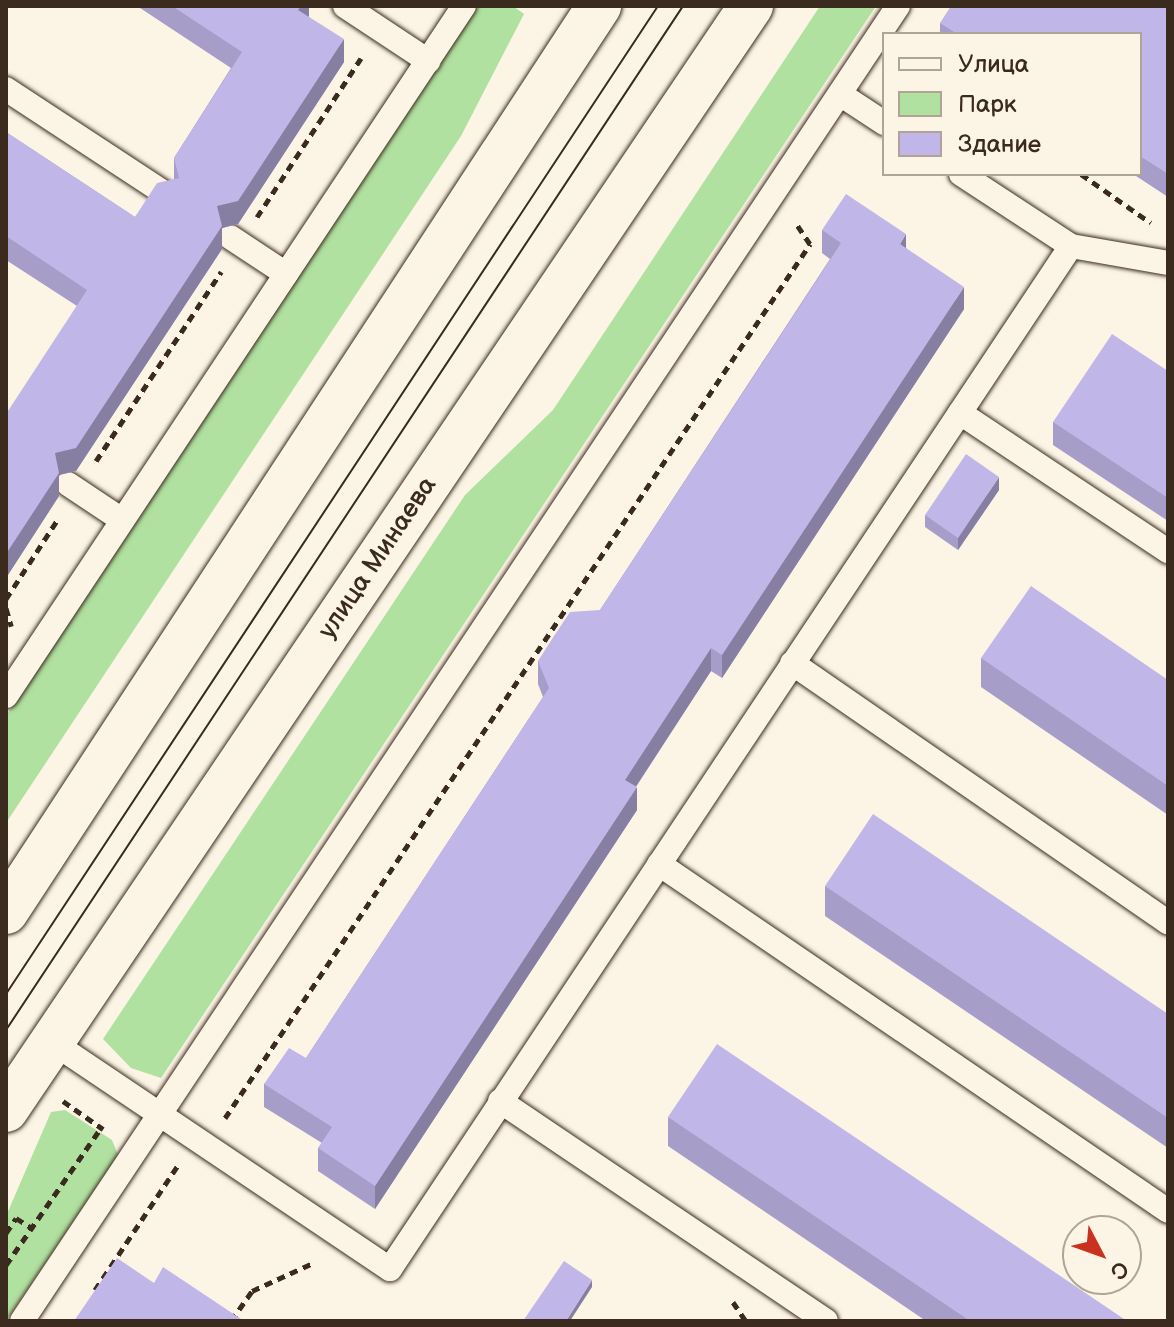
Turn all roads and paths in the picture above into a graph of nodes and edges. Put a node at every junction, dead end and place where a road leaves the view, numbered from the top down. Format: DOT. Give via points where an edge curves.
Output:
graph roads {
  1 [pos="345,6"];
  2 [pos="464,6"];
  3 [pos="599,6"];
  4 [pos="751,6"];
  5 [pos="898,6"];
  6 [pos="380,29"];
  7 [pos="428,61"];
  8 [pos="6,89"];
  9 [pos="840,94"];
  10 [pos="882,122"];
  11 [pos="964,176"];
  12 [pos="1084,176"];
  13 [pos="166,194"];
  14 [pos="790,216"];
  15 [pos="1156,226"];
  16 [pos="235,240"];
  17 [pos="1071,246"];
  18 [pos="1168,263"];
  19 [pos="286,274"];
  20 [pos="960,413"];
  21 [pos="72,487"];
  22 [pos="122,520"];
  23 [pos="1168,551"];
  24 [pos="6,599"];
  25 [pos="6,608"];
  26 [pos="6,634"];
  27 [pos="792,663"];
  28 [pos="6,696"];
  29 [pos="659,864"];
  30 [pos="6,912"];
  31 [pos="1168,922"];
  32 [pos="52,1042"];
  33 [pos="63,1101"];
  34 [pos="500,1101"];
  35 [pos="6,1110"];
  36 [pos="162,1115"];
  37 [pos="101,1128"];
  38 [pos="202,1140"];
  39 [pos="138,1151"];
  40 [pos="1168,1211"];
  41 [pos="32,1228"];
  42 [pos="6,1233"];
  43 [pos="353,1245"];
  44 [pos="116,1258"];
  45 [pos="6,1265"];
  46 [pos="130,1267"];
  47 [pos="91,1296"];
  48 [pos="22,1321"];
  49 [pos="231,1321"];
  50 [pos="826,1321"];
  1 -- 6 [label="lane"];
  2 -- 7 [label="lane"];
  3 -- 30 [label="main road"];
  4 -- 32 [label="main road, улица Минаева"];
  5 -- 9 [label="lane"];
  6 -- 7 [label="lane"];
  6 -- 16 [label="path"];
  7 -- 19 [label="lane"];
  8 -- 13 [label="lane"];
  9 -- 10 [label="lane"];
  9 -- 36 [label="lane"];
  11 -- 17 [label="lane"];
  12 -- 15 [label="path"];
  14 -- 38 [label="path" via="810,244"];
  16 -- 19 [label="lane"];
  16 -- 21 [label="path"];
  17 -- 18 [label="lane"];
  17 -- 20 [label="lane"];
  19 -- 22 [label="lane"];
  20 -- 23 [label="lane"];
  20 -- 27 [label="lane"];
  21 -- 22 [label="lane"];
  21 -- 24 [label="path"];
  22 -- 28 [label="lane"];
  25 -- 26 [label="path"];
  27 -- 29 [label="lane"];
  27 -- 31 [label="lane"];
  29 -- 34 [label="lane"];
  29 -- 40 [label="lane"];
  32 -- 35 [label="main road, улица Минаева"];
  32 -- 36 [label="lane"];
  33 -- 37 [label="path"];
  34 -- 43 [label="lane" via="390,1269"];
  34 -- 50 [label="lane"];
  36 -- 38 [label="lane"];
  36 -- 39 [label="lane"];
  37 -- 39 [label="path"];
  37 -- 41 [label="path"];
  38 -- 43 [label="lane"];
  38 -- 44 [label="path"];
  39 -- 48 [label="lane"];
  41 -- 42 [label="path" via="16,1218"];
  41 -- 45 [label="path"];
  43 -- 49 [label="path" via="252,1291"];
  44 -- 46 [label="path"];
  44 -- 47 [label="path"];
}
